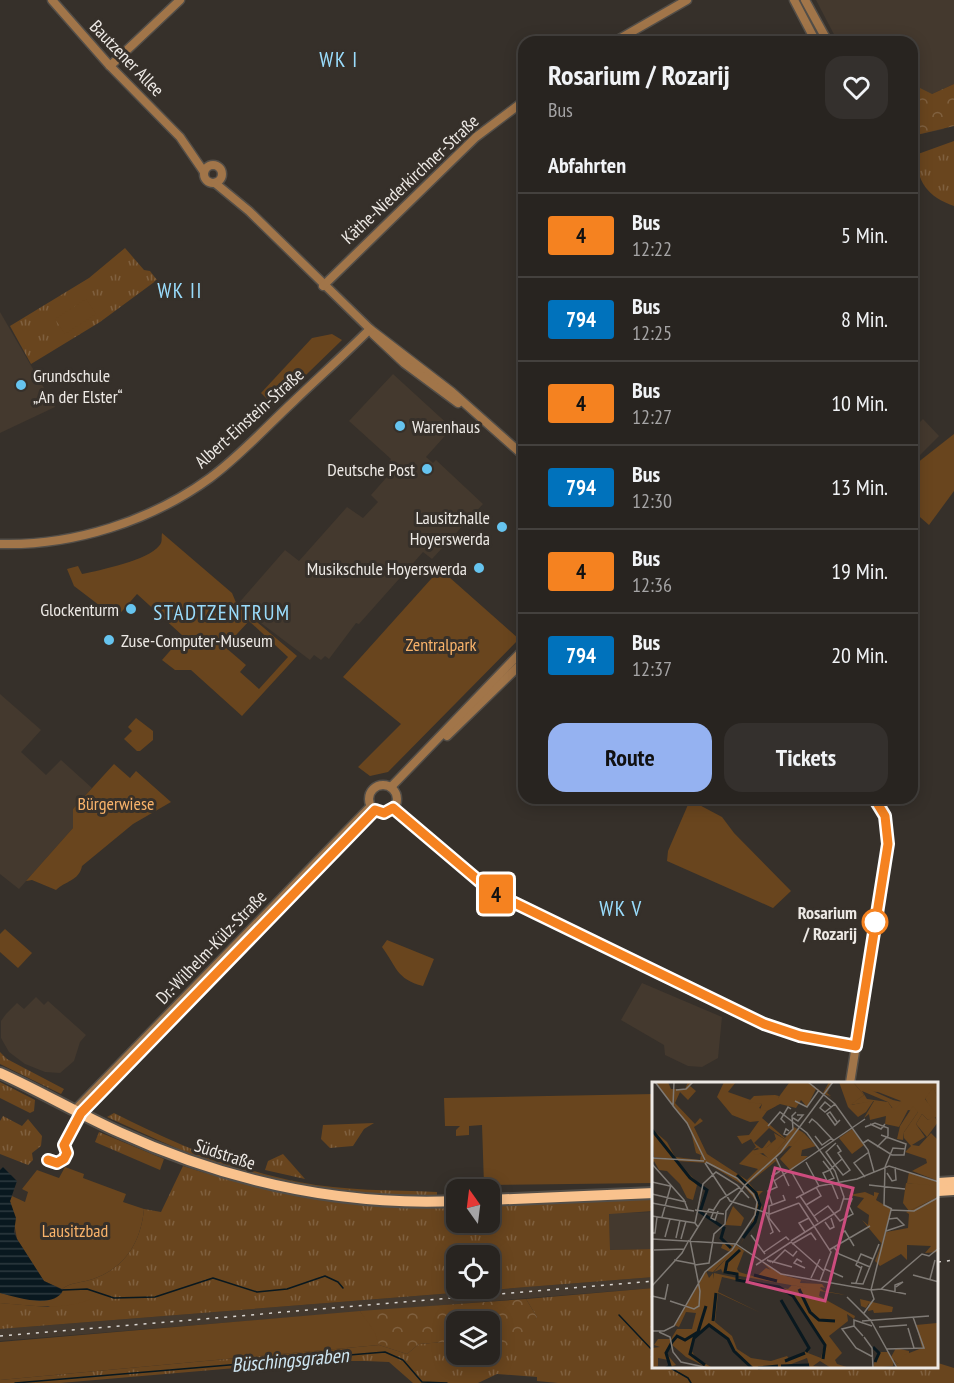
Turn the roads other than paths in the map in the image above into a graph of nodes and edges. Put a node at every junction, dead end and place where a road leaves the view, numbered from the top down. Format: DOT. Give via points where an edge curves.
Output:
graph roads {
  1 [pos="52,0"];
  2 [pos="180,0"];
  3 [pos="687,0"];
  4 [pos="794,0"];
  5 [pos="805,0"];
  6 [pos="624,36"];
  7 [pos="813,36"];
  8 [pos="825,36"];
  9 [pos="110,66"];
  10 [pos="518,106"];
  11 [pos="207,168"];
  12 [pos="218,181"];
  13 [pos="323,286"];
  14 [pos="370,329"];
  15 [pos="518,451"];
  16 [pos="0,544"];
  17 [pos="518,655"];
  18 [pos="518,667"];
  19 [pos="393,789"];
  20 [pos="878,804"];
  21 [pos="373,808"];
  22 [pos="0,1073"];
  23 [pos="850,1082"];
  24 [pos="78,1112"];
  25 [pos="954,1182"];
  26 [pos="939,1183"];
  27 [pos="954,1190"];
  28 [pos="939,1191"];
  29 [pos="652,1193"];
  30 [pos="500,1200"];
  31 [pos="446,1201"];
  1 -- 9 [label="street, Bautzener Allee"];
  2 -- 9 [label="street"];
  3 -- 6 [label="street"];
  4 -- 7 [label="street"];
  5 -- 8 [label="street"];
  9 -- 11 [label="street, Bautzener Allee"];
  10 -- 13 [label="street, Käthe-Niederkirchner-Straße" via="476,137"];
  11 -- 12 [label="street, Bautzener Allee" via="206,180"];
  11 -- 12 [label="street, Bautzener Allee" via="219,168"];
  12 -- 13 [label="street, Bautzener Allee"];
  13 -- 14 [label="street, Bautzener Allee"];
  14 -- 15 [label="street, Bautzener Allee"];
  14 -- 16 [label="street, Albert-Einstein-Straße" via="225,466 181,496 129,521 85,534 38,543"];
  17 -- 19 [label="street, Dr.-Wilhelm-Külz-Straße"];
  18 -- 19 [label="street, Dr.-Wilhelm-Külz-Straße"];
  19 -- 21 [label="street, Dr.-Wilhelm-Külz-Straße" via="397,800 391,810 381,813"];
  19 -- 21 [label="street, Dr.-Wilhelm-Külz-Straße" via="381,784 372,789 369,797"];
  20 -- 23 [label="street" via="885,816 888,844"];
  21 -- 24 [label="street, Dr.-Wilhelm-Külz-Straße"];
  22 -- 24 [label="main road, Südstraße"];
  24 -- 31 [label="main road, Südstraße" via="150,1145 266,1185 374,1201"];
  25 -- 26 [label="main road"];
  27 -- 28 [label="main road"];
  29 -- 30 [label="main road"];
}
